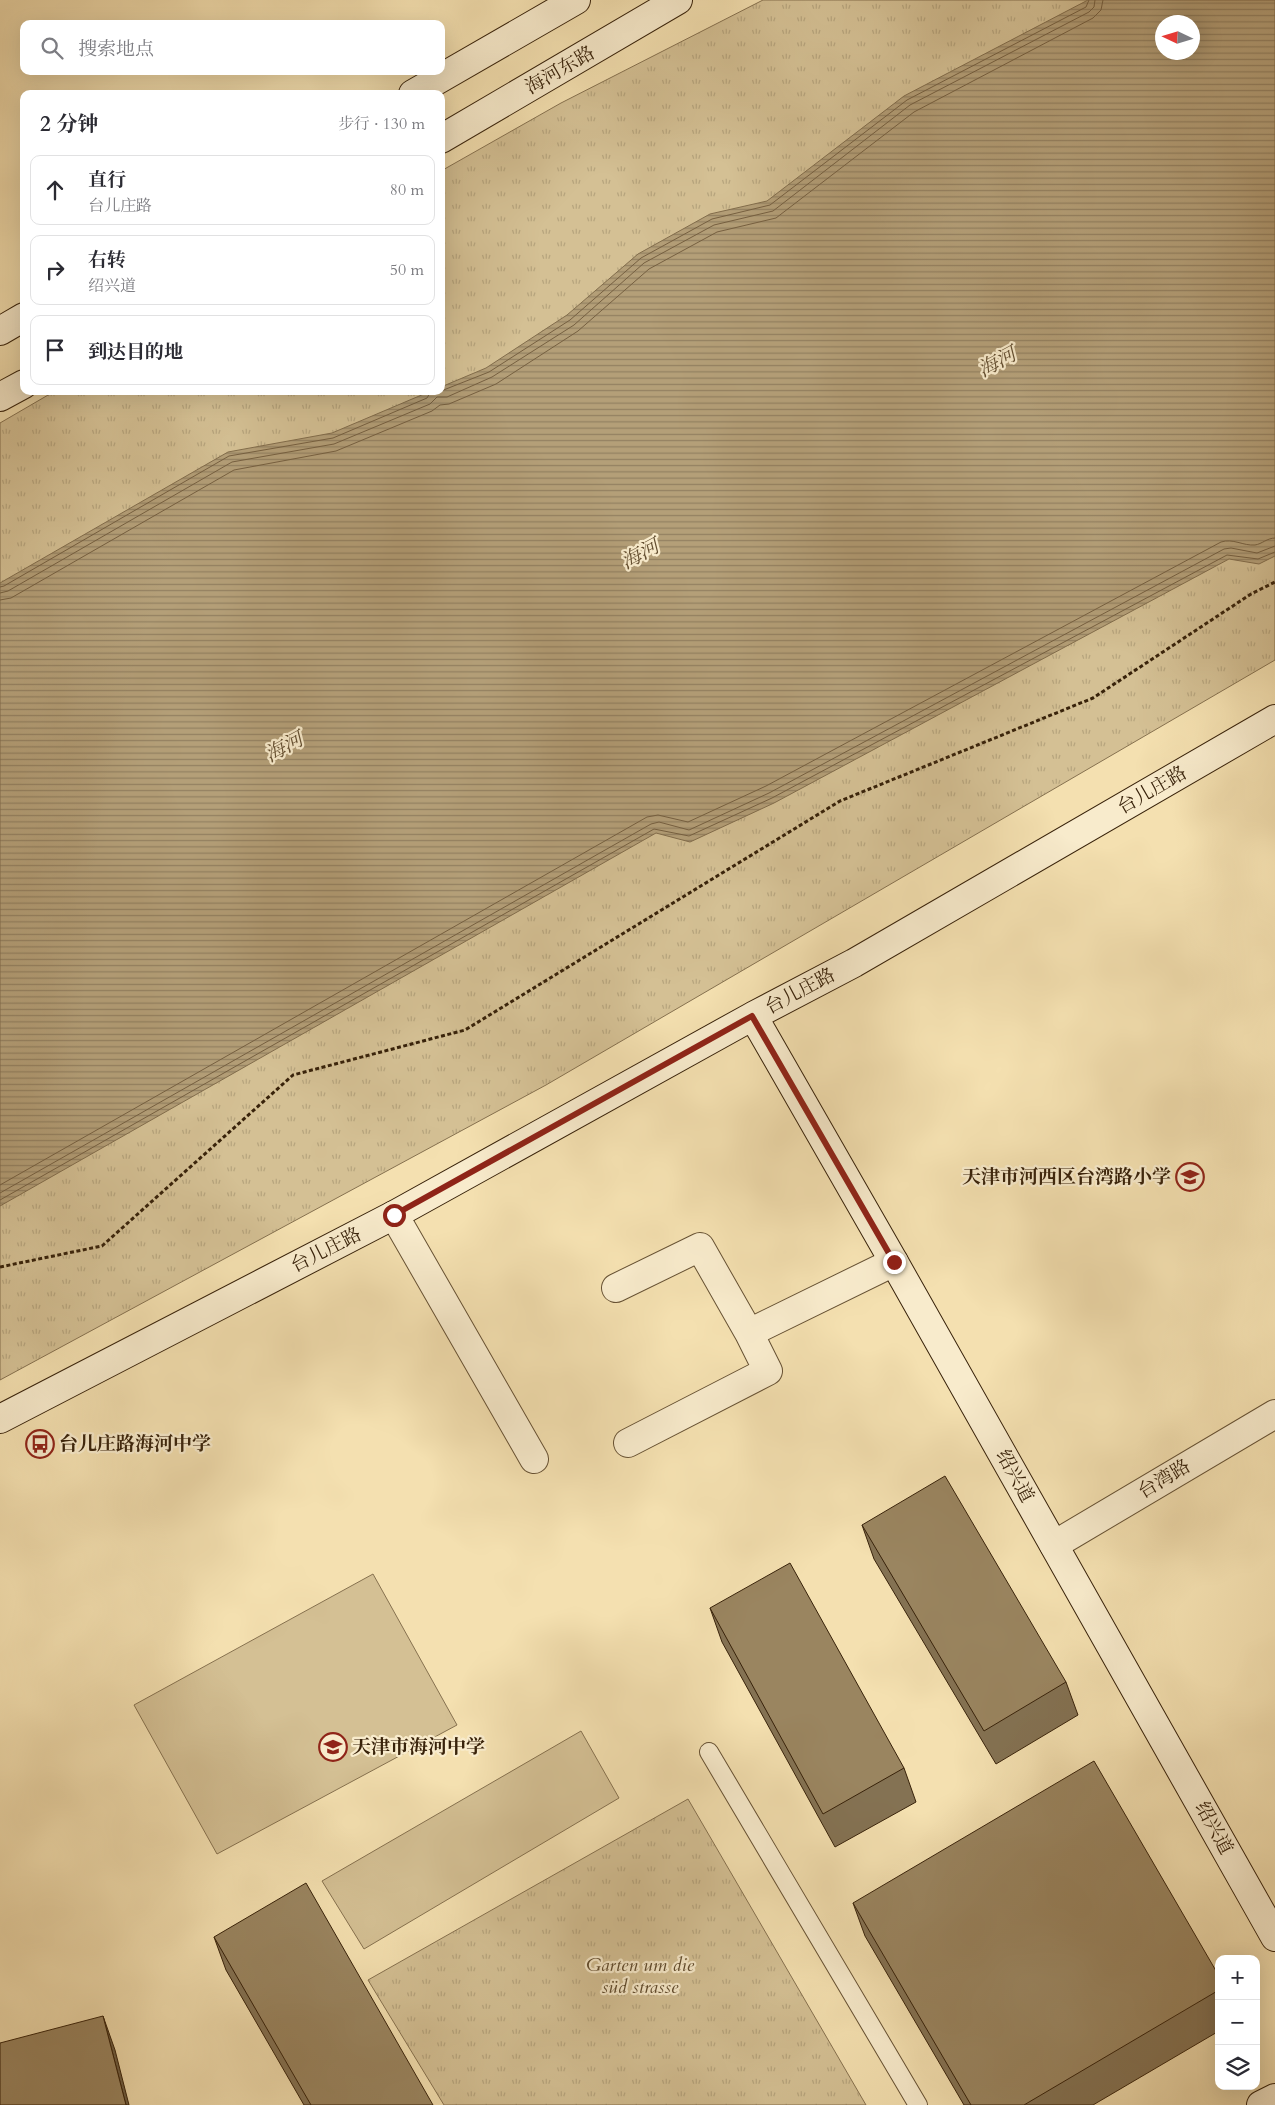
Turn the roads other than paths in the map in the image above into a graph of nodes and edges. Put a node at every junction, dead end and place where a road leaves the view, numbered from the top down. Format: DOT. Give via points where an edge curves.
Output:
graph roads {
  1 [pos="576,0"];
  2 [pos="678,0"];
  3 [pos="546,8"];
  4 [pos="445,73"];
  5 [pos="442,75"];
  6 [pos="419,90"];
  7 [pos="445,138"];
  8 [pos="20,319"];
  9 [pos="0,331"];
  10 [pos="20,386"];
  11 [pos="0,397"];
  12 [pos="1275,718"];
  13 [pos="752,1016"];
  14 [pos="394,1215"];
  15 [pos="894,1262"];
  16 [pos="616,1288"];
  17 [pos="749,1333"];
  18 [pos="1275,1414"];
  19 [pos="0,1418"];
  20 [pos="628,1443"];
  21 [pos="534,1459"];
  22 [pos="1054,1545"];
  23 [pos="709,1752"];
  24 [pos="1275,1937"];
  25 [pos="1275,2098"];
  26 [pos="918,2105"];
  27 [pos="1261,2105"];
  1 -- 3 [label="street"];
  2 -- 7 [label="street, 海河东路"];
  3 -- 4 [label="street"];
  5 -- 6 [label="street"];
  8 -- 9 [label="street"];
  10 -- 11 [label="street"];
  12 -- 13 [label="street, 台儿庄路" via="854,963"];
  13 -- 14 [label="street, 台儿庄路"];
  13 -- 15 [label="street, 绍兴道"];
  14 -- 19 [label="street, 台儿庄路"];
  14 -- 21 [label="street"];
  15 -- 17 [label="street"];
  15 -- 22 [label="street, 绍兴道"];
  16 -- 17 [label="street" via="700,1247"];
  17 -- 20 [label="street" via="768,1371"];
  18 -- 22 [label="street, 台湾路"];
  22 -- 24 [label="street, 绍兴道"];
  23 -- 26 [label="lane"];
  25 -- 27 [label="street"];
}
